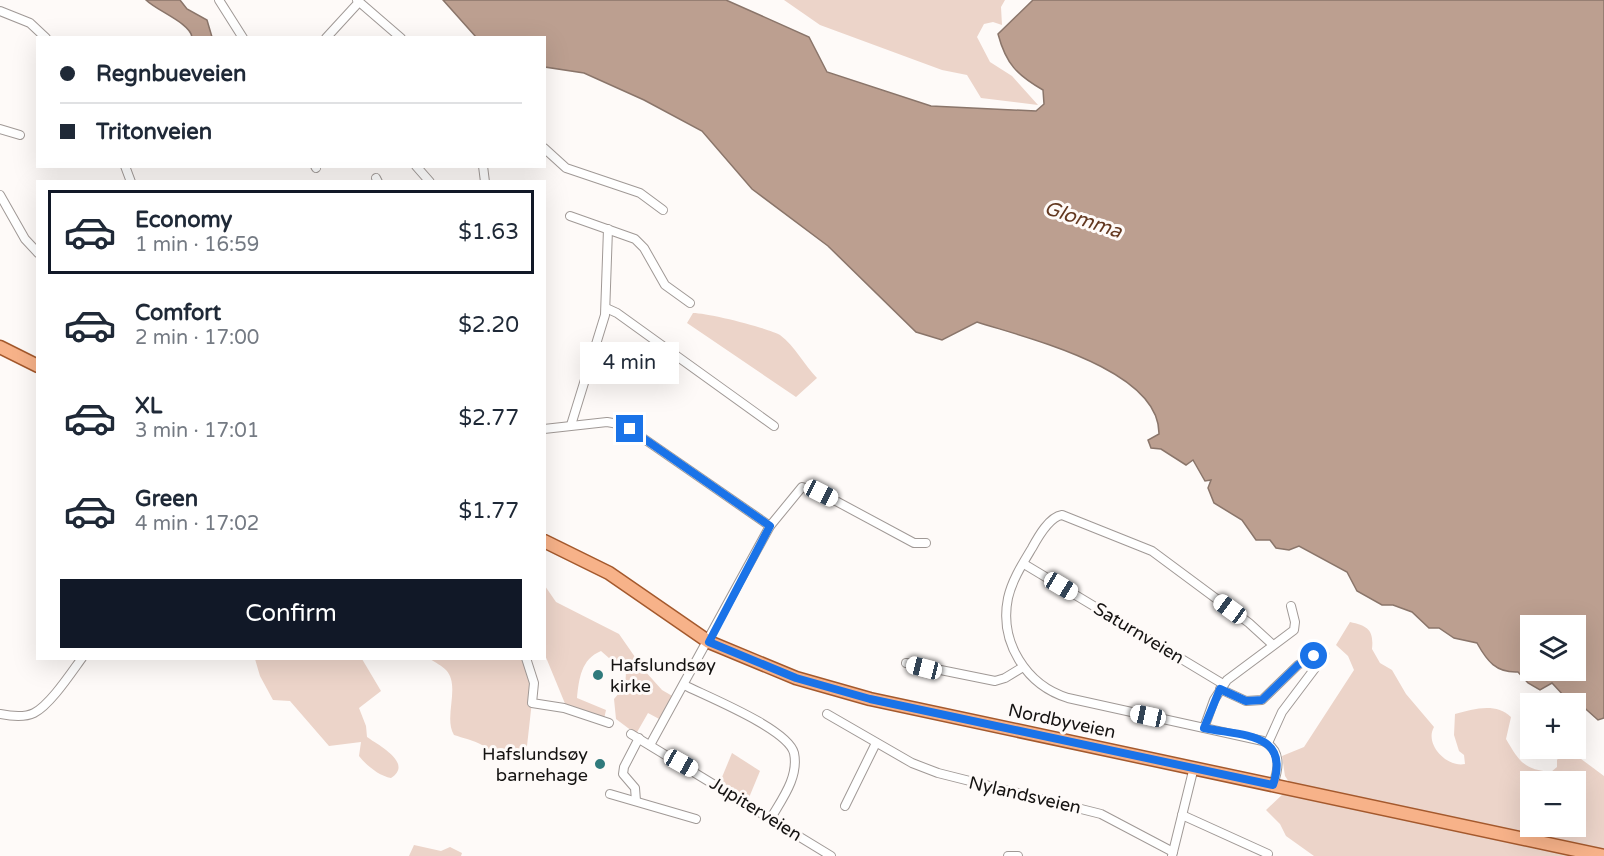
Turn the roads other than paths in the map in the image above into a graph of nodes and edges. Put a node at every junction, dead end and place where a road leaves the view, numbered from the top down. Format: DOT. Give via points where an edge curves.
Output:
graph roads {
  1 [pos="219,0"];
  2 [pos="358,1"];
  3 [pos="0,10"];
  4 [pos="44,36"];
  5 [pos="242,36"];
  6 [pos="328,36"];
  7 [pos="399,36"];
  8 [pos="0,129"];
  9 [pos="20,135"];
  10 [pos="546,150"];
  11 [pos="418,168"];
  12 [pos="428,180"];
  13 [pos="0,195"];
  14 [pos="663,210"];
  15 [pos="570,216"];
  16 [pos="608,229"];
  17 [pos="36,250"];
  18 [pos="690,303"];
  19 [pos="606,308"];
  20 [pos="0,347"];
  21 [pos="36,365"];
  22 [pos="571,425"];
  23 [pos="774,426"];
  24 [pos="546,429"];
  25 [pos="770,526"];
  26 [pos="546,542"];
  27 [pos="926,543"];
  28 [pos="1024,564"];
  29 [pos="1291,606"];
  30 [pos="709,642"];
  31 [pos="1272,644"];
  32 [pos="1325,655"];
  33 [pos="1314,656"];
  34 [pos="80,660"];
  35 [pos="527,660"];
  36 [pos="906,663"];
  37 [pos="1023,667"];
  38 [pos="684,685"];
  39 [pos="1222,687"];
  40 [pos="0,714"];
  41 [pos="826,714"];
  42 [pos="609,723"];
  43 [pos="1204,728"];
  44 [pos="631,734"];
  45 [pos="639,738"];
  46 [pos="876,743"];
  47 [pos="1268,743"];
  48 [pos="650,745"];
  49 [pos="1194,767"];
  50 [pos="1273,785"];
  51 [pos="610,794"];
  52 [pos="636,801"];
  53 [pos="845,806"];
  54 [pos="1182,815"];
  55 [pos="771,818"];
  56 [pos="696,819"];
  57 [pos="1173,854"];
  58 [pos="1269,854"];
  59 [pos="831,856"];
  60 [pos="1008,856"];
  61 [pos="1018,856"];
  62 [pos="1604,856"];
  1 -- 5 [label="street"];
  2 -- 6 [label="street"];
  2 -- 7 [label="street"];
  3 -- 4 [label="street" via="30,23"];
  8 -- 9 [label="street"];
  10 -- 14 [label="street" via="566,168 637,192"];
  11 -- 12 [label="street"];
  13 -- 17 [label="street" via="25,239"];
  15 -- 16 [label="street"];
  16 -- 18 [label="street" via="639,241 665,285"];
  16 -- 19 [label="street"];
  19 -- 22 [label="street" via="590,372"];
  19 -- 23 [label="street"];
  20 -- 21 [label="main road"];
  22 -- 24 [label="street"];
  22 -- 25 [label="street" via="607,422 627,427"];
  25 -- 27 [label="street" via="802,487 821,493 914,543"];
  25 -- 30 [label="street"];
  26 -- 30 [label="main road, Nordbyveien" via="604,570"];
  28 -- 31 [label="street" via="1056,517 1065,516 1152,551"];
  28 -- 37 [label="street" via="1010,591 1007,615 1011,641"];
  28 -- 39 [label="street, Saturnveien"];
  29 -- 31 [label="street" via="1294,630"];
  30 -- 38 [label="street"];
  30 -- 49 [label="main road, Nordbyveien" via="792,676 851,694"];
  31 -- 39 [label="street"];
  32 -- 47 [label="street" via="1282,712"];
  33 -- 39 [label="street, Saturnveien" via="1298,665 1262,700 1246,701"];
  34 -- 40 [label="street" via="34,713"];
  35 -- 42 [label="street" via="534,683 532,702"];
  36 -- 37 [label="street" via="995,681"];
  37 -- 43 [label="street" via="1039,683 1062,696"];
  38 -- 48 [label="street"];
  38 -- 55 [label="street" via="788,742 794,754 793,774"];
  39 -- 43 [label="street"];
  41 -- 46 [label="street, Nylandsveien"];
  43 -- 47 [label="street"];
  44 -- 45 [label="street, Jupiterveien"];
  45 -- 48 [label="street, Jupiterveien"];
  45 -- 52 [label="street" via="623,774 635,788"];
  46 -- 53 [label="street"];
  46 -- 57 [label="street, Nylandsveien" via="945,776 1101,814"];
  47 -- 50 [label="street" via="1278,762"];
  48 -- 55 [label="street, Jupiterveien"];
  49 -- 50 [label="main road, Nordbyveien"];
  49 -- 54 [label="street"];
  50 -- 62 [label="main road, Nordbyveien"];
  51 -- 52 [label="street"];
  52 -- 56 [label="street"];
  54 -- 57 [label="street"];
  54 -- 58 [label="street"];
  55 -- 59 [label="street, Jupiterveien"];
  60 -- 61 [label="street"];
}
